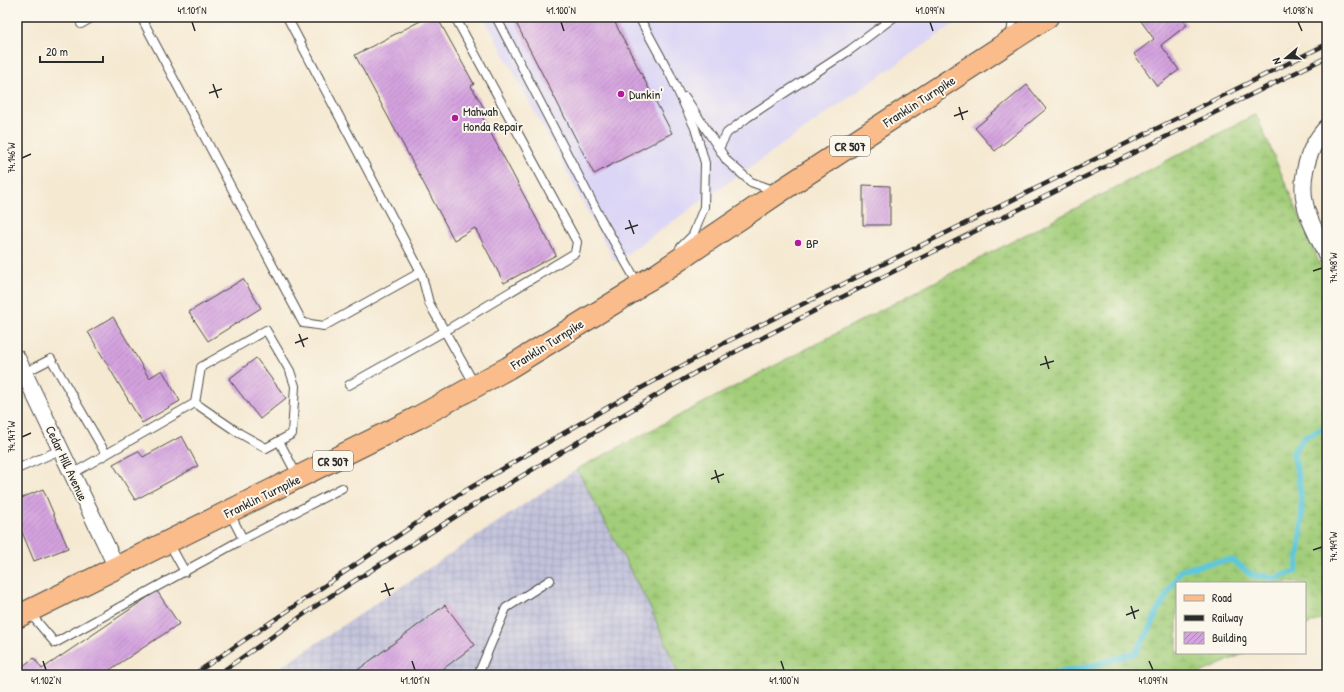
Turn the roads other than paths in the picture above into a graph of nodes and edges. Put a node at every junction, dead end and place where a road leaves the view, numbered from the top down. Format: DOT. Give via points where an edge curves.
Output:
graph roads {
  1 [pos="93,17"];
  2 [pos="141,17"];
  3 [pos="287,17"];
  4 [pos="455,17"];
  5 [pos="496,17"];
  6 [pos="640,17"];
  7 [pos="894,17"];
  8 [pos="1013,17"];
  9 [pos="1047,17"];
  10 [pos="81,24"];
  11 [pos="1011,41"];
  12 [pos="670,74"];
  13 [pos="1327,128"];
  14 [pos="719,148"];
  15 [pos="779,192"];
  16 [pos="1327,256"];
  17 [pos="421,272"];
  18 [pos="647,280"];
  19 [pos="445,331"];
  20 [pos="17,358"];
  21 [pos="24,374"];
  22 [pos="349,385"];
  23 [pos="476,386"];
  24 [pos="195,403"];
  25 [pos="280,441"];
  26 [pos="60,450"];
  27 [pos="106,454"];
  28 [pos="17,469"];
  29 [pos="72,474"];
  30 [pos="298,478"];
  31 [pos="342,488"];
  32 [pos="229,512"];
  33 [pos="243,539"];
  34 [pos="169,542"];
  35 [pos="117,568"];
  36 [pos="185,572"];
  37 [pos="550,580"];
  38 [pos="23,614"];
  39 [pos="478,675"];
  1 -- 10 [label="lane"];
  2 -- 17 [label="lane" via="303,323 324,326"];
  3 -- 17 [label="lane"];
  4 -- 19 [label="lane" via="577,242 575,253"];
  5 -- 18 [label="lane" via="597,212"];
  6 -- 12 [label="lane"];
  7 -- 14 [label="lane" via="850,50 741,122 727,133"];
  8 -- 11 [label="lane"];
  9 -- 11 [label="main road, Franklin Turnpike / CR 507"];
  11 -- 15 [label="main road, Franklin Turnpike / CR 507"];
  12 -- 14 [label="lane"];
  12 -- 18 [label="lane" via="696,128 705,164 704,207 693,235"];
  13 -- 16 [label="street" via="1320,134 1310,153 1304,175 1304,196 1308,216"];
  14 -- 15 [label="lane" via="727,161 751,182"];
  15 -- 18 [label="main road, Franklin Turnpike / CR 507"];
  17 -- 19 [label="lane" via="429,303"];
  18 -- 23 [label="main road, Franklin Turnpike / CR 507"];
  19 -- 22 [label="lane"];
  19 -- 23 [label="lane"];
  20 -- 21 [label="street, Cedar Hill Avenue"];
  21 -- 26 [label="street, Cedar Hill Avenue"];
  21 -- 27 [label="lane" via="51,359"];
  23 -- 30 [label="main road, Franklin Turnpike / CR 507"];
  24 -- 25 [label="lane" via="239,434 266,448"];
  24 -- 25 [label="lane" via="201,367 266,330 290,371 295,386 292,434"];
  24 -- 27 [label="lane"];
  25 -- 30 [label="lane"];
  26 -- 28 [label="lane"];
  26 -- 29 [label="street, Cedar Hill Avenue"];
  27 -- 29 [label="lane"];
  29 -- 35 [label="street, Cedar Hill Avenue"];
  30 -- 32 [label="main road, Franklin Turnpike / CR 507"];
  31 -- 33 [label="lane"];
  32 -- 33 [label="lane"];
  32 -- 34 [label="main road, Franklin Turnpike / CR 507"];
  33 -- 36 [label="lane"];
  34 -- 35 [label="main road, Franklin Turnpike / CR 507"];
  34 -- 36 [label="lane"];
  35 -- 38 [label="main road, Franklin Turnpike / CR 507"];
  36 -- 38 [label="lane" via="55,644"];
  37 -- 39 [label="lane" via="506,608"];
}
